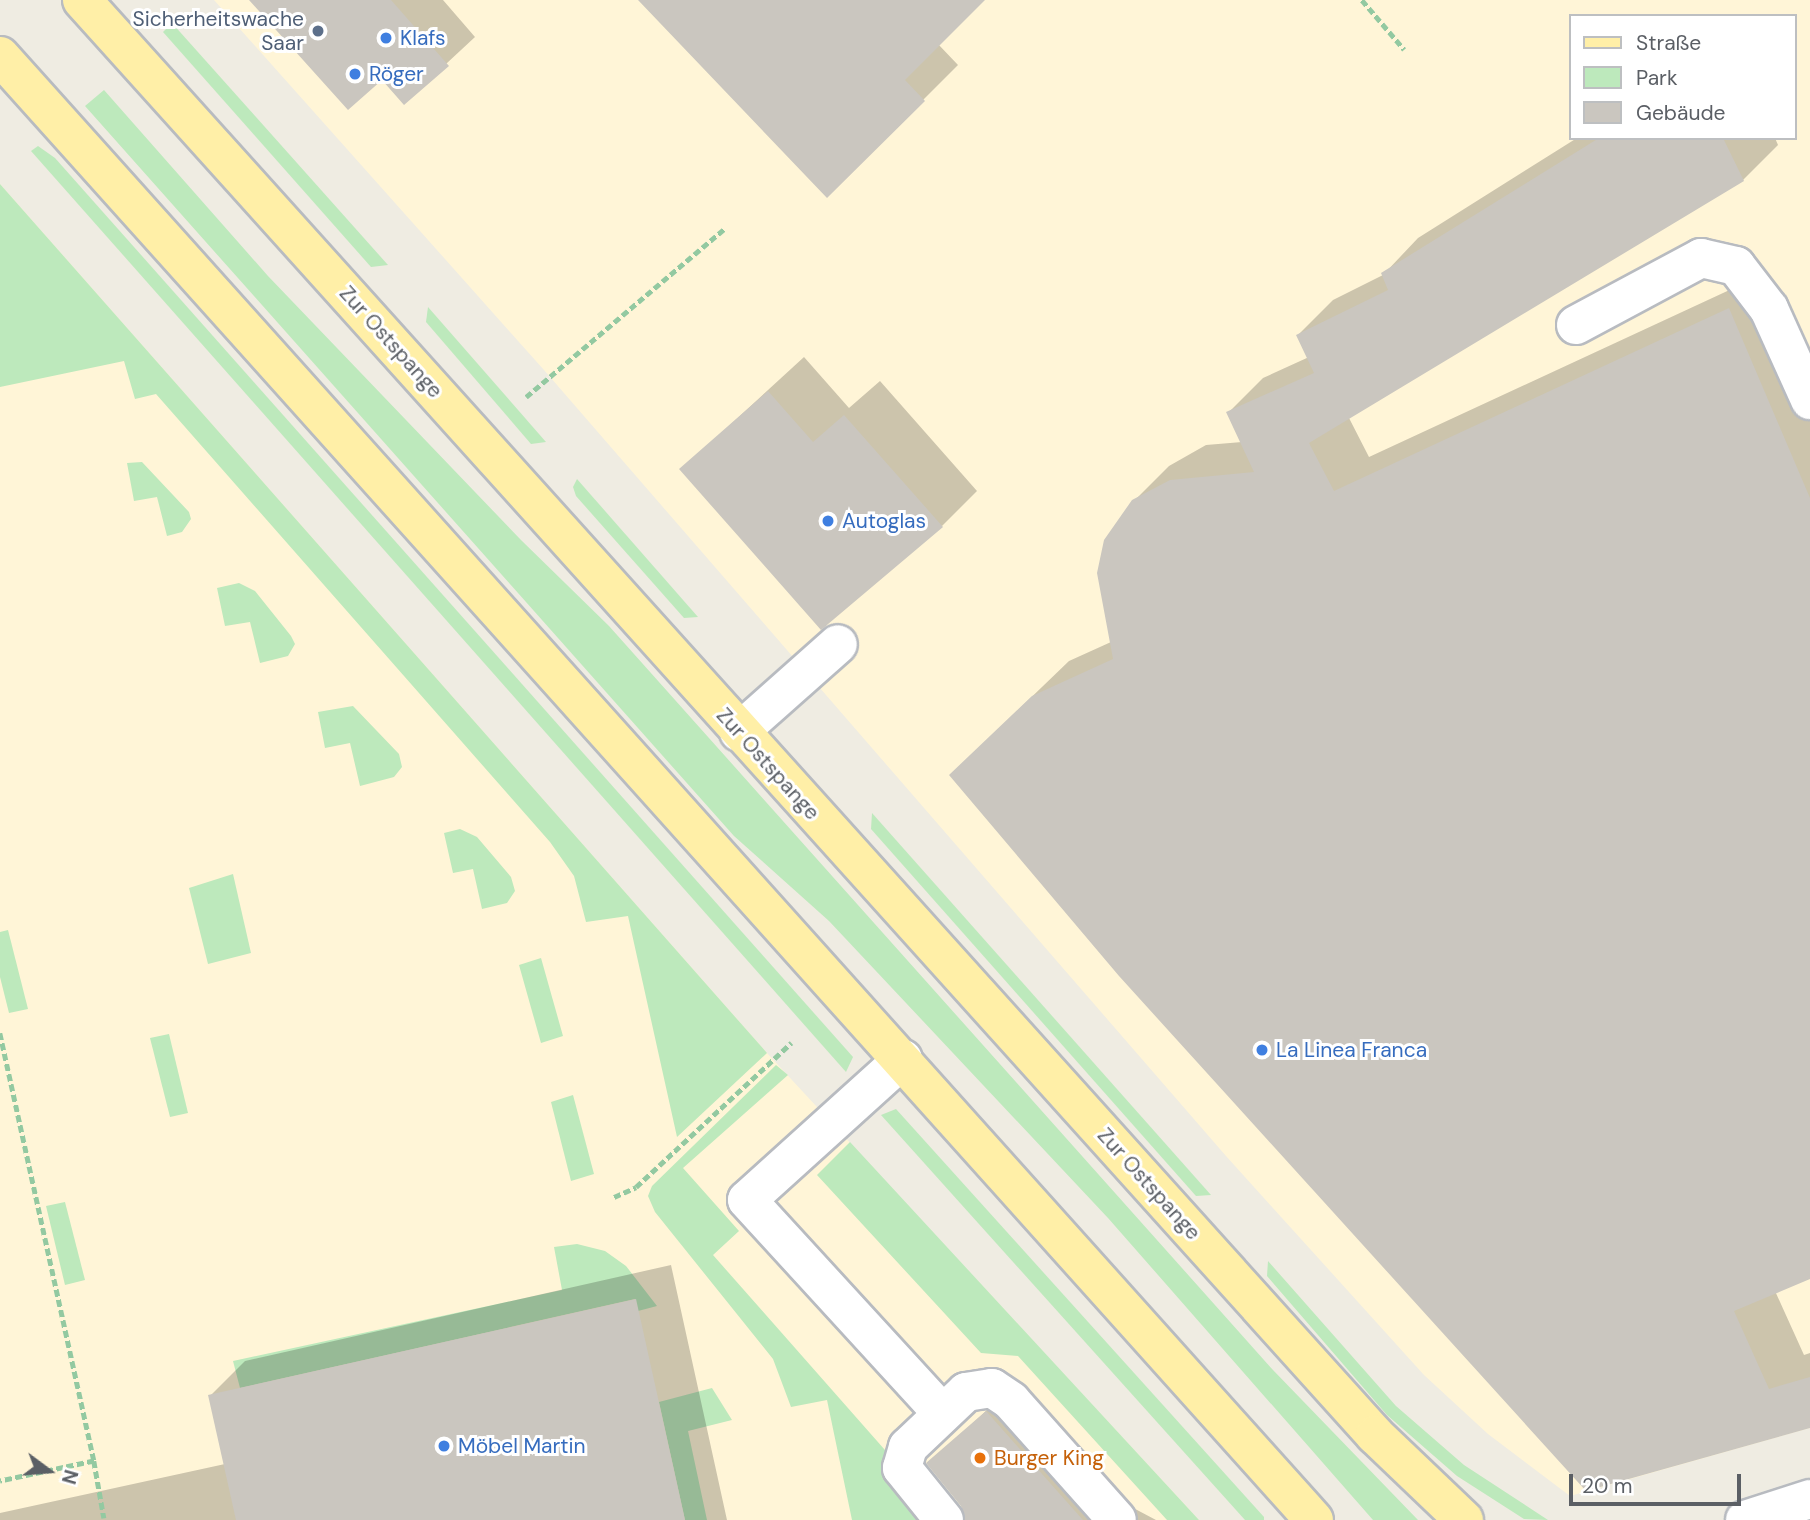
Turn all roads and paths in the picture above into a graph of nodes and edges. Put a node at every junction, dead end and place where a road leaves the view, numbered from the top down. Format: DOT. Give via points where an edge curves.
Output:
graph roads {
  1 [pos="82,0"];
  2 [pos="1362,0"];
  3 [pos="1404,49"];
  4 [pos="0,56"];
  5 [pos="725,228"];
  6 [pos="1576,325"];
  7 [pos="526,397"];
  8 [pos="1810,400"];
  9 [pos="838,645"];
  10 [pos="740,732"];
  11 [pos="0,1032"];
  12 [pos="792,1043"];
  13 [pos="903,1059"];
  14 [pos="614,1197"];
  15 [pos="942,1413"];
  16 [pos="94,1461"];
  17 [pos="0,1481"];
  18 [pos="1810,1500"];
  19 [pos="104,1518"];
  20 [pos="1310,1518"];
  21 [pos="944,1520"];
  22 [pos="1117,1520"];
  23 [pos="1464,1520"];
  24 [pos="1745,1520"];
  1 -- 10 [label="main road, Zur Ostspange"];
  2 -- 3 [label="path"];
  4 -- 13 [label="main road" via="367,470"];
  5 -- 7 [label="path"];
  6 -- 8 [label="lane" via="1701,258 1736,266 1769,309"];
  9 -- 10 [label="lane"];
  10 -- 23 [label="main road, Zur Ostspange" via="1375,1435"];
  11 -- 16 [label="path"];
  12 -- 14 [label="path" via="636,1187"];
  13 -- 15 [label="lane" via="747,1200"];
  13 -- 20 [label="main road"];
  15 -- 21 [label="lane" via="908,1447 902,1468"];
  15 -- 22 [label="lane" via="966,1392 992,1388 1011,1401"];
  16 -- 17 [label="path"];
  16 -- 19 [label="path"];
  18 -- 24 [label="lane"];
}
